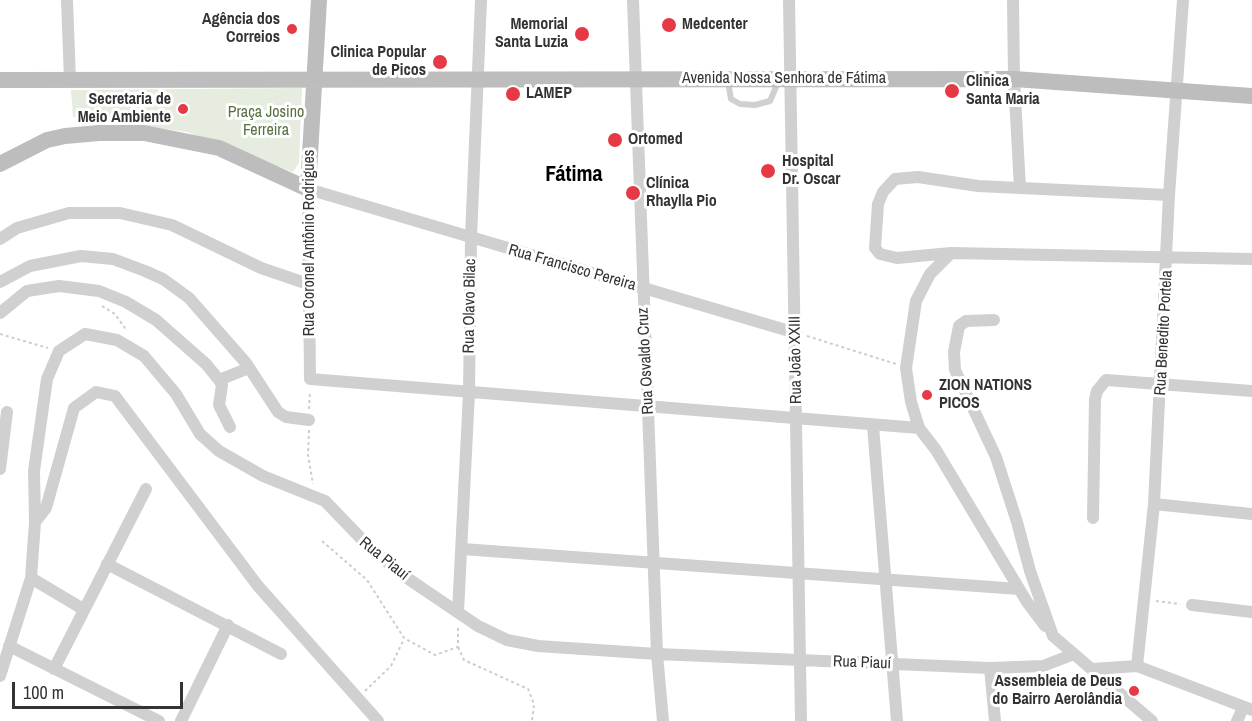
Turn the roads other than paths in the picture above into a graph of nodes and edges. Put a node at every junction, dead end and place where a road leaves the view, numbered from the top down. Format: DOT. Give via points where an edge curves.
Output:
graph roads {
  1 [pos="68,0"];
  2 [pos="320,0"];
  3 [pos="481,0"];
  4 [pos="633,0"];
  5 [pos="789,0"];
  6 [pos="1013,0"];
  7 [pos="1183,0"];
  8 [pos="636,78"];
  9 [pos="478,79"];
  10 [pos="728,79"];
  11 [pos="1014,79"];
  12 [pos="0,80"];
  13 [pos="70,80"];
  14 [pos="315,80"];
  15 [pos="784,80"];
  16 [pos="1176,91"];
  17 [pos="1252,96"];
  18 [pos="0,164"];
  19 [pos="1020,188"];
  20 [pos="308,189"];
  21 [pos="1169,195"];
  22 [pos="471,238"];
  23 [pos="0,239"];
  24 [pos="951,253"];
  25 [pos="1168,259"];
  26 [pos="1252,259"];
  27 [pos="0,282"];
  28 [pos="308,284"];
  29 [pos="643,289"];
  30 [pos="0,314"];
  31 [pos="994,320"];
  32 [pos="796,333"];
  33 [pos="249,368"];
  34 [pos="219,380"];
  35 [pos="1162,384"];
  36 [pos="1252,391"];
  37 [pos="469,393"];
  38 [pos="649,407"];
  39 [pos="7,412"];
  40 [pos="797,419"];
  41 [pos="309,420"];
  42 [pos="873,426"];
  43 [pos="231,427"];
  44 [pos="919,428"];
  45 [pos="0,469"];
  46 [pos="146,489"];
  47 [pos="1154,504"];
  48 [pos="1252,514"];
  49 [pos="1093,518"];
  50 [pos="35,522"];
  51 [pos="462,549"];
  52 [pos="654,561"];
  53 [pos="107,564"];
  54 [pos="799,572"];
  55 [pos="31,578"];
  56 [pos="886,579"];
  57 [pos="1019,589"];
  58 [pos="1192,605"];
  59 [pos="83,609"];
  60 [pos="458,612"];
  61 [pos="1252,612"];
  62 [pos="228,626"];
  63 [pos="1053,636"];
  64 [pos="9,646"];
  65 [pos="281,654"];
  66 [pos="657,654"];
  67 [pos="1074,654"];
  68 [pos="801,661"];
  69 [pos="894,664"];
  70 [pos="1137,666"];
  71 [pos="990,668"];
  72 [pos="54,669"];
  73 [pos="1092,669"];
  74 [pos="0,676"];
  75 [pos="1247,709"];
  76 [pos="159,721"];
  77 [pos="181,721"];
  78 [pos="378,721"];
  79 [pos="663,721"];
  80 [pos="801,721"];
  81 [pos="897,721"];
  82 [pos="995,721"];
  83 [pos="1152,721"];
  84 [pos="1237,721"];
  1 -- 13 [label="street"];
  2 -- 14 [label="street, Rua Coronel Antônio Rodrigues"];
  3 -- 9 [label="street, Rua Olavo Bilac"];
  4 -- 8 [label="street, Rua Osvaldo Cruz"];
  5 -- 15 [label="street, Rua João XXIII"];
  6 -- 11 [label="street"];
  7 -- 16 [label="street, Rua Benedito Portela"];
  8 -- 9 [label="street, Avenida Nossa Senhora de Fátima"];
  8 -- 10 [label="street, Avenida Nossa Senhora de Fátima"];
  8 -- 29 [label="street, Rua Osvaldo Cruz"];
  9 -- 14 [label="street, Avenida Nossa Senhora de Fátima"];
  9 -- 22 [label="street, Rua Olavo Bilac"];
  10 -- 15 [label="street, Avenida Nossa Senhora de Fátima"];
  10 -- 15 [label="lane" via="732,99 751,106 770,101"];
  11 -- 15 [label="street, Avenida Nossa Senhora de Fátima"];
  11 -- 16 [label="street, Avenida Nossa Senhora de Fátima"];
  11 -- 19 [label="street"];
  12 -- 13 [label="street"];
  13 -- 14 [label="street"];
  14 -- 20 [label="street, Rua Coronel Antônio Rodrigues"];
  15 -- 32 [label="street, Rua João XXIII"];
  16 -- 17 [label="street, Avenida Nossa Senhora de Fátima"];
  16 -- 21 [label="street, Rua Benedito Portela"];
  18 -- 20 [label="street" via="47,140 121,132 219,148"];
  19 -- 21 [label="street"];
  19 -- 24 [label="street" via="918,177 895,179 878,204 875,248 880,254 897,258"];
  20 -- 22 [label="street, Rua Francisco Pereira"];
  20 -- 28 [label="street, Rua Coronel Antônio Rodrigues"];
  21 -- 25 [label="street, Rua Benedito Portela"];
  22 -- 29 [label="street, Rua Francisco Pereira"];
  22 -- 37 [label="street, Rua Olavo Bilac"];
  23 -- 28 [label="street" via="17,228 69,213 120,213 172,225 261,268"];
  24 -- 25 [label="street"];
  24 -- 44 [label="street" via="922,286 912,319 906,368"];
  25 -- 26 [label="street"];
  25 -- 35 [label="street, Rua Benedito Portela"];
  27 -- 33 [label="street" via="30,266 62,258 113,259 163,279 189,298"];
  28 -- 37 [label="street, Rua Coronel Antônio Rodrigues" via="310,379"];
  29 -- 32 [label="street, Rua Francisco Pereira"];
  29 -- 38 [label="street, Rua Osvaldo Cruz"];
  30 -- 34 [label="street" via="27,291 59,286 99,291 156,320"];
  31 -- 63 [label="street" via="966,321 959,326 955,370 996,457"];
  32 -- 40 [label="street, Rua João XXIII"];
  33 -- 34 [label="street"];
  33 -- 41 [label="street" via="278,412"];
  34 -- 43 [label="street" via="219,405"];
  35 -- 36 [label="street"];
  35 -- 47 [label="street, Rua Benedito Portela"];
  35 -- 49 [label="street" via="1106,380 1096,391"];
  37 -- 38 [label="street"];
  37 -- 51 [label="street, Rua Olavo Bilac"];
  38 -- 40 [label="street"];
  38 -- 52 [label="street, Rua Osvaldo Cruz"];
  39 -- 45 [label="street"];
  40 -- 42 [label="street"];
  40 -- 54 [label="street, Rua João XXIII"];
  42 -- 44 [label="street"];
  42 -- 56 [label="street"];
  44 -- 57 [label="street"];
  46 -- 53 [label="street"];
  47 -- 48 [label="street"];
  47 -- 70 [label="street, Rua Benedito Portela"];
  50 -- 55 [label="street, Rua Piauí"];
  50 -- 60 [label="street, Rua Piauí" via="34,471 46,379 60,351 85,334 117,340 144,356 176,394 200,434 219,451 263,476 325,501 374,552"];
  50 -- 78 [label="street" via="46,508 74,408 96,392 115,396 258,586"];
  51 -- 52 [label="street"];
  51 -- 60 [label="street, Rua Olavo Bilac"];
  52 -- 54 [label="street"];
  52 -- 66 [label="street, Rua Osvaldo Cruz"];
  53 -- 59 [label="street"];
  53 -- 62 [label="street"];
  54 -- 56 [label="street"];
  54 -- 68 [label="street, Rua João XXIII"];
  55 -- 59 [label="street"];
  55 -- 64 [label="street, Rua Piauí"];
  56 -- 57 [label="street"];
  56 -- 69 [label="street"];
  57 -- 63 [label="street"];
  58 -- 61 [label="street"];
  59 -- 72 [label="street"];
  60 -- 66 [label="street, Rua Piauí" via="491,633 523,644"];
  62 -- 65 [label="street"];
  62 -- 77 [label="street"];
  63 -- 67 [label="street"];
  64 -- 72 [label="street"];
  64 -- 74 [label="street, Rua Piauí"];
  66 -- 68 [label="street, Rua Piauí"];
  66 -- 79 [label="street, Rua Osvaldo Cruz"];
  67 -- 71 [label="street, Rua Piauí" via="1043,666"];
  67 -- 73 [label="street"];
  68 -- 69 [label="street, Rua Piauí"];
  68 -- 80 [label="street, Rua João XXIII"];
  69 -- 71 [label="street, Rua Piauí"];
  69 -- 81 [label="street"];
  70 -- 73 [label="street"];
  70 -- 75 [label="street"];
  71 -- 82 [label="street"];
  72 -- 76 [label="street"];
  73 -- 83 [label="street"];
  75 -- 84 [label="street"];
}
